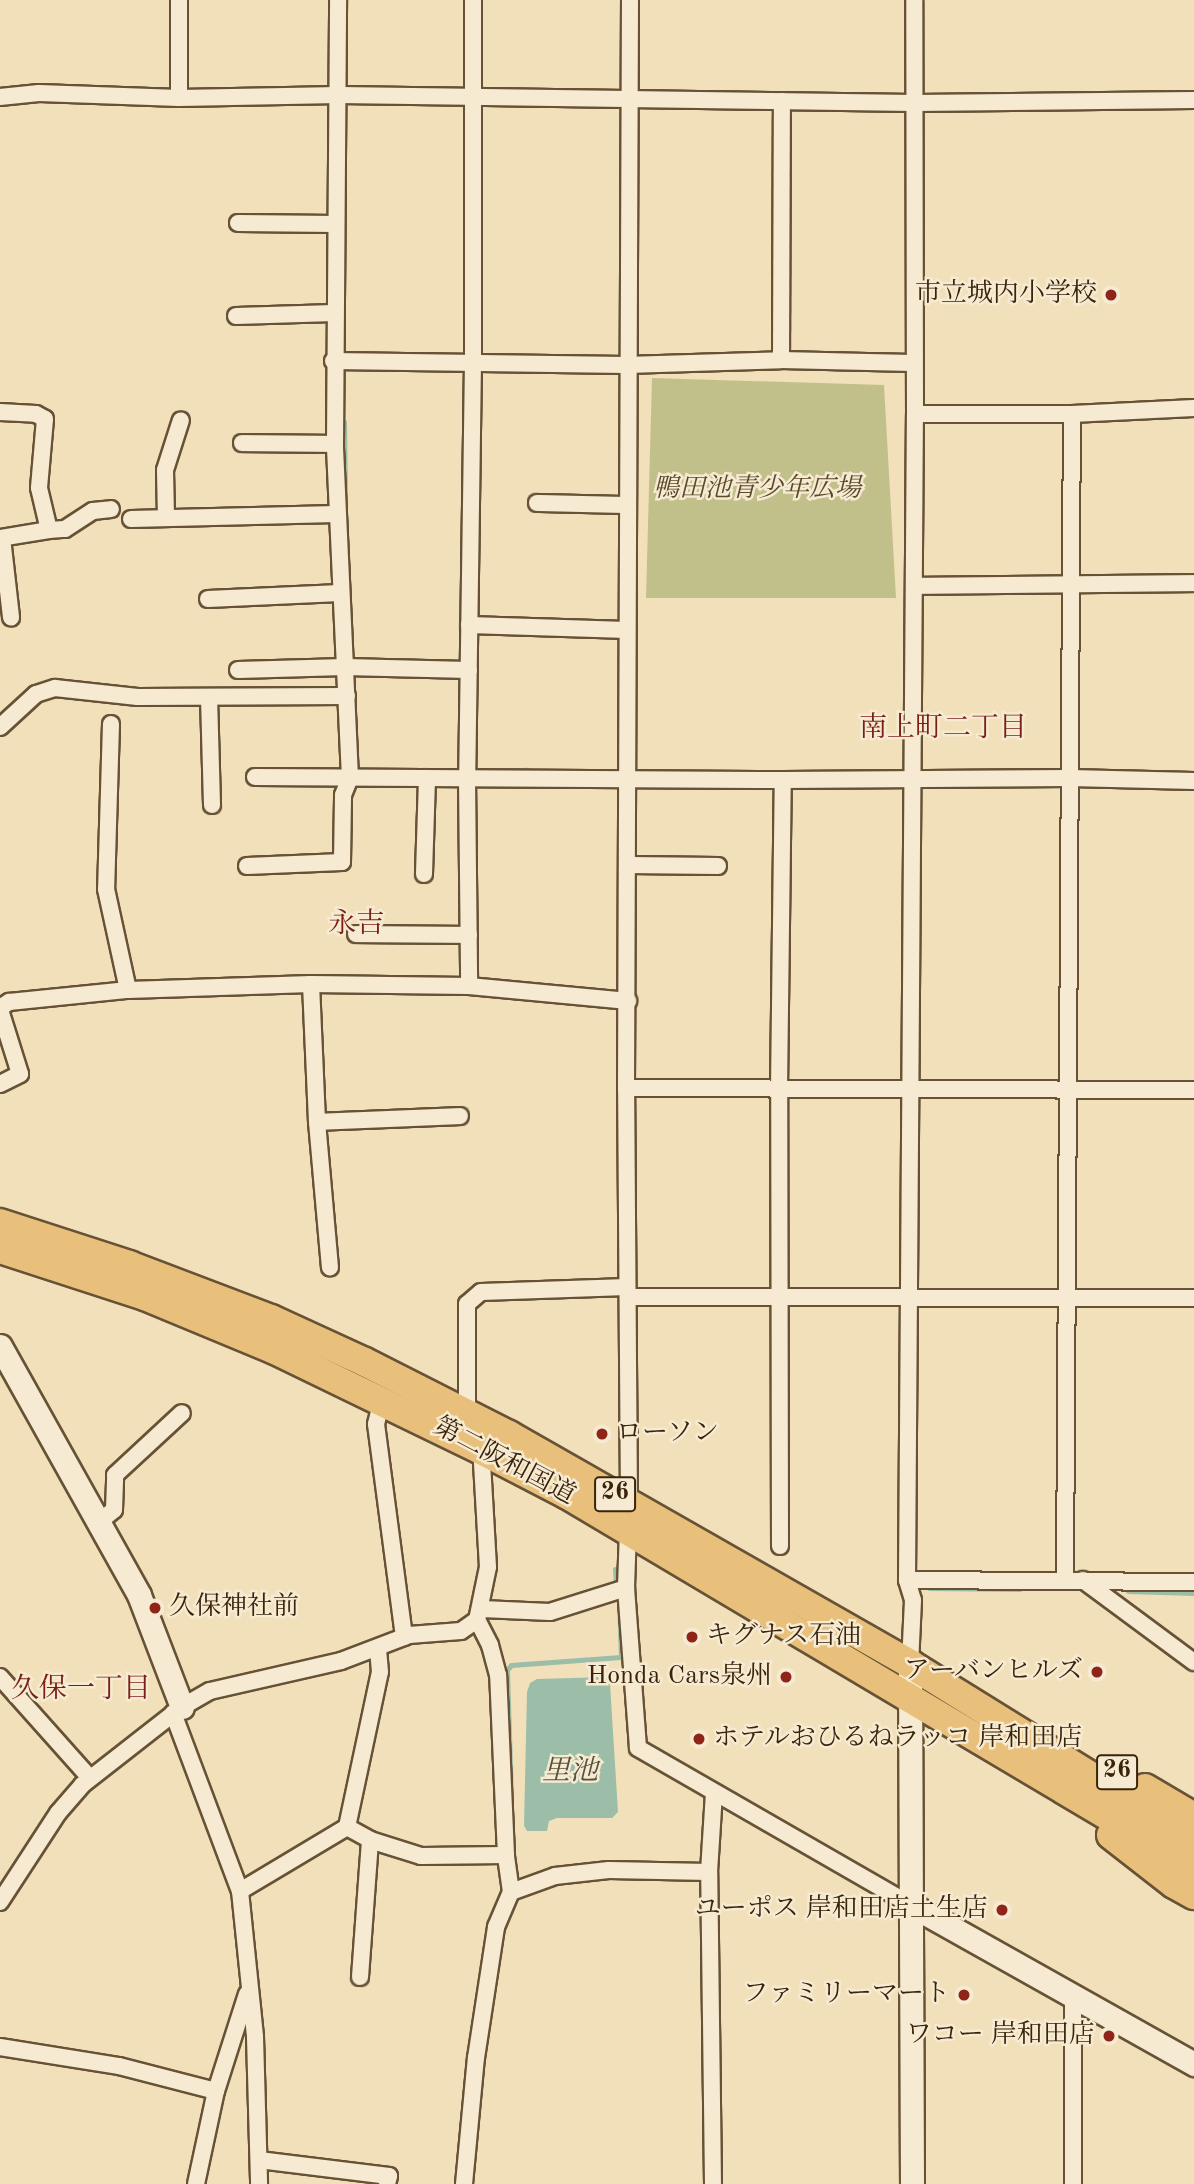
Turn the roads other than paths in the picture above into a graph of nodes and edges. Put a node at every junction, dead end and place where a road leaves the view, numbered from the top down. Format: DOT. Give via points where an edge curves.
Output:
graph roads {
  1 [pos="179,0"];
  2 [pos="338,0"];
  3 [pos="473,0"];
  4 [pos="630,0"];
  5 [pos="914,0"];
  6 [pos="338,95"];
  7 [pos="0,97"];
  8 [pos="472,97"];
  9 [pos="179,98"];
  10 [pos="629,98"];
  11 [pos="1194,100"];
  12 [pos="782,101"];
  13 [pos="914,103"];
  14 [pos="238,223"];
  15 [pos="336,224"];
  16 [pos="334,313"];
  17 [pos="236,316"];
  18 [pos="780,360"];
  19 [pos="333,361"];
  20 [pos="473,361"];
  21 [pos="913,363"];
  22 [pos="626,365"];
  23 [pos="1194,408"];
  24 [pos="0,412"];
  25 [pos="915,414"];
  26 [pos="1072,414"];
  27 [pos="181,420"];
  28 [pos="242,443"];
  29 [pos="335,444"];
  30 [pos="537,503"];
  31 [pos="627,506"];
  32 [pos="111,509"];
  33 [pos="336,514"];
  34 [pos="166,518"];
  35 [pos="131,519"];
  36 [pos="49,530"];
  37 [pos="1,538"];
  38 [pos="1194,583"];
  39 [pos="1070,584"];
  40 [pos="914,586"];
  41 [pos="340,593"];
  42 [pos="208,599"];
  43 [pos="11,617"];
  44 [pos="469,625"];
  45 [pos="627,630"];
  46 [pos="345,667"];
  47 [pos="238,670"];
  48 [pos="468,670"];
  49 [pos="209,696"];
  50 [pos="347,696"];
  51 [pos="111,724"];
  52 [pos="0,727"];
  53 [pos="255,777"];
  54 [pos="350,778"];
  55 [pos="427,778"];
  56 [pos="467,778"];
  57 [pos="913,778"];
  58 [pos="1070,778"];
  59 [pos="627,779"];
  60 [pos="783,780"];
  61 [pos="1194,781"];
  62 [pos="212,805"];
  63 [pos="628,865"];
  64 [pos="247,866"];
  65 [pos="719,866"];
  66 [pos="424,874"];
  67 [pos="356,934"];
  68 [pos="469,934"];
  69 [pos="311,984"];
  70 [pos="469,986"];
  71 [pos="128,990"];
  72 [pos="628,1001"];
  73 [pos="0,1009"];
  74 [pos="0,1084"];
  75 [pos="626,1088"];
  76 [pos="911,1088"];
  77 [pos="779,1089"];
  78 [pos="1070,1090"];
  79 [pos="1194,1090"];
  80 [pos="460,1116"];
  81 [pos="317,1122"];
  82 [pos="0,1223"];
  83 [pos="0,1249"];
  84 [pos="330,1266"];
  85 [pos="627,1292"];
  86 [pos="779,1297"];
  87 [pos="910,1297"];
  88 [pos="1069,1298"];
  89 [pos="1194,1298"];
  90 [pos="0,1346"];
  91 [pos="382,1400"];
  92 [pos="183,1413"];
  93 [pos="466,1413"];
  94 [pos="484,1451"];
  95 [pos="629,1502"];
  96 [pos="99,1522"];
  97 [pos="628,1531"];
  98 [pos="780,1546"];
  99 [pos="907,1580"];
  100 [pos="1065,1580"];
  101 [pos="1083,1580"];
  102 [pos="1194,1582"];
  103 [pos="626,1588"];
  104 [pos="480,1615"];
  105 [pos="404,1637"];
  106 [pos="378,1649"];
  107 [pos="1194,1662"];
  108 [pos="910,1664"];
  109 [pos="1,1680"];
  110 [pos="910,1700"];
  111 [pos="178,1710"];
  112 [pos="1033,1741"];
  113 [pos="90,1778"];
  114 [pos="1059,1788"];
  115 [pos="714,1793"];
  116 [pos="1194,1817"];
  117 [pos="347,1827"];
  118 [pos="370,1840"];
  119 [pos="506,1855"];
  120 [pos="1192,1857"];
  121 [pos="709,1872"];
  122 [pos="240,1891"];
  123 [pos="511,1892"];
  124 [pos="1194,1895"];
  125 [pos="1,1899"];
  126 [pos="911,1905"];
  127 [pos="360,1977"];
  128 [pos="249,1987"];
  129 [pos="1073,1997"];
  130 [pos="0,2047"];
  131 [pos="1194,2064"];
  132 [pos="216,2091"];
  133 [pos="259,2160"];
  134 [pos="195,2184"];
  135 [pos="259,2184"];
  136 [pos="387,2184"];
  137 [pos="464,2184"];
  138 [pos="713,2184"];
  139 [pos="912,2184"];
  140 [pos="1073,2184"];
  1 -- 9 [label="street"];
  2 -- 6 [label="street"];
  3 -- 8 [label="street"];
  4 -- 10 [label="street"];
  5 -- 13 [label="street"];
  6 -- 8 [label="street"];
  6 -- 9 [label="street"];
  6 -- 15 [label="street"];
  7 -- 9 [label="street" via="39,93"];
  8 -- 10 [label="street"];
  8 -- 20 [label="street"];
  10 -- 12 [label="street"];
  10 -- 22 [label="street"];
  11 -- 13 [label="street"];
  12 -- 13 [label="street"];
  12 -- 18 [label="street"];
  13 -- 21 [label="street"];
  14 -- 15 [label="street"];
  15 -- 16 [label="street"];
  16 -- 17 [label="street"];
  16 -- 19 [label="street"];
  18 -- 21 [label="street"];
  18 -- 22 [label="street"];
  19 -- 20 [label="street"];
  19 -- 29 [label="street"];
  20 -- 22 [label="street"];
  20 -- 44 [label="street"];
  21 -- 25 [label="street"];
  22 -- 31 [label="street"];
  23 -- 26 [label="street"];
  24 -- 36 [label="street" via="36,414 45,419 39,488"];
  25 -- 26 [label="street"];
  25 -- 40 [label="street"];
  26 -- 39 [label="street"];
  27 -- 34 [label="street" via="165,470"];
  28 -- 29 [label="street"];
  29 -- 33 [label="street"];
  30 -- 31 [label="street"];
  31 -- 45 [label="street"];
  32 -- 36 [label="street" via="93,511 65,529"];
  33 -- 34 [label="street"];
  33 -- 41 [label="street"];
  34 -- 35 [label="street"];
  36 -- 37 [label="street"];
  37 -- 43 [label="street"];
  38 -- 39 [label="street"];
  39 -- 40 [label="street"];
  39 -- 58 [label="street"];
  40 -- 57 [label="street"];
  41 -- 42 [label="street"];
  41 -- 46 [label="street"];
  44 -- 45 [label="street"];
  44 -- 48 [label="street"];
  45 -- 59 [label="street"];
  46 -- 47 [label="street"];
  46 -- 48 [label="street"];
  46 -- 50 [label="street"];
  48 -- 56 [label="street"];
  49 -- 50 [label="street"];
  49 -- 52 [label="street" via="138,697 55,688 36,694"];
  49 -- 62 [label="street"];
  50 -- 54 [label="street"];
  51 -- 71 [label="street" via="106,889"];
  53 -- 54 [label="street"];
  54 -- 55 [label="street"];
  54 -- 64 [label="street" via="343,796 342,862"];
  55 -- 56 [label="street"];
  55 -- 66 [label="street"];
  56 -- 59 [label="street"];
  56 -- 68 [label="street"];
  57 -- 58 [label="street"];
  57 -- 60 [label="street"];
  57 -- 76 [label="street"];
  58 -- 61 [label="street"];
  58 -- 78 [label="street"];
  59 -- 60 [label="street"];
  59 -- 63 [label="street"];
  60 -- 77 [label="street"];
  63 -- 65 [label="street"];
  63 -- 72 [label="street"];
  67 -- 68 [label="street"];
  68 -- 70 [label="street"];
  69 -- 70 [label="street"];
  69 -- 71 [label="street"];
  69 -- 81 [label="street"];
  70 -- 72 [label="street"];
  71 -- 73 [label="street" via="9,1002"];
  72 -- 75 [label="street"];
  73 -- 74 [label="street" via="20,1074"];
  75 -- 77 [label="street"];
  75 -- 85 [label="street"];
  76 -- 77 [label="street"];
  76 -- 78 [label="street"];
  76 -- 87 [label="street"];
  77 -- 86 [label="street"];
  78 -- 79 [label="street"];
  78 -- 88 [label="street"];
  80 -- 81 [label="street"];
  81 -- 84 [label="street"];
  82 -- 93 [label="highway, 第二阪和国道 / 26" via="129,1265 271,1320"];
  83 -- 91 [label="highway, 第二阪和国道 / 26" via="145,1296"];
  85 -- 86 [label="street"];
  85 -- 93 [label="street" via="481,1292 467,1304"];
  85 -- 95 [label="street"];
  86 -- 87 [label="street"];
  86 -- 98 [label="street"];
  87 -- 88 [label="street"];
  87 -- 99 [label="street"];
  88 -- 89 [label="street"];
  88 -- 100 [label="street"];
  90 -- 96 [label="street"];
  91 -- 94 [label="highway, 第二阪和国道 / 26"];
  91 -- 105 [label="street" via="376,1424"];
  92 -- 96 [label="street" via="115,1475 114,1510"];
  93 -- 94 [label="street"];
  93 -- 95 [label="highway, 第二阪和国道 / 26"];
  94 -- 97 [label="highway, 第二阪和国道 / 26"];
  94 -- 104 [label="street" via="488,1567"];
  95 -- 108 [label="highway, 第二阪和国道 / 26"];
  96 -- 111 [label="street" via="139,1595"];
  97 -- 103 [label="street"];
  97 -- 110 [label="highway, 第二阪和国道 / 26"];
  99 -- 100 [label="street"];
  99 -- 108 [label="street" via="913,1600"];
  100 -- 101 [label="street"];
  101 -- 102 [label="street"];
  101 -- 107 [label="street"];
  103 -- 104 [label="street" via="550,1612"];
  103 -- 115 [label="street" via="638,1748"];
  104 -- 105 [label="street" via="461,1631"];
  104 -- 119 [label="street" via="498,1675"];
  105 -- 106 [label="street"];
  106 -- 111 [label="street" via="289,1675 210,1691"];
  106 -- 117 [label="street" via="380,1672"];
  108 -- 110 [label="street"];
  108 -- 112 [label="highway, 第二阪和国道 / 26"];
  109 -- 113 [label="street"];
  110 -- 114 [label="highway, 第二阪和国道 / 26"];
  110 -- 126 [label="street"];
  111 -- 113 [label="street"];
  111 -- 122 [label="street"];
  112 -- 116 [label="highway, 26" via="1098,1761"];
  112 -- 120 [label="highway, 第二阪和国道 / 26"];
  113 -- 125 [label="street" via="58,1813"];
  114 -- 120 [label="highway, 第二阪和国道 / 26"];
  114 -- 124 [label="highway, 26" via="1087,1816"];
  115 -- 121 [label="street"];
  115 -- 126 [label="street"];
  117 -- 118 [label="street"];
  117 -- 122 [label="street"];
  118 -- 119 [label="street" via="421,1856"];
  118 -- 127 [label="street"];
  119 -- 123 [label="street"];
  121 -- 123 [label="street" via="609,1870 555,1876"];
  121 -- 138 [label="street"];
  122 -- 128 [label="street"];
  123 -- 137 [label="street" via="496,1927 476,2058"];
  126 -- 129 [label="street"];
  126 -- 139 [label="street"];
  128 -- 132 [label="street"];
  128 -- 133 [label="street"];
  129 -- 131 [label="street"];
  129 -- 140 [label="street"];
  130 -- 132 [label="street" via="119,2066"];
  132 -- 134 [label="street"];
  133 -- 135 [label="street"];
  133 -- 136 [label="street" via="389,2176"];
}
